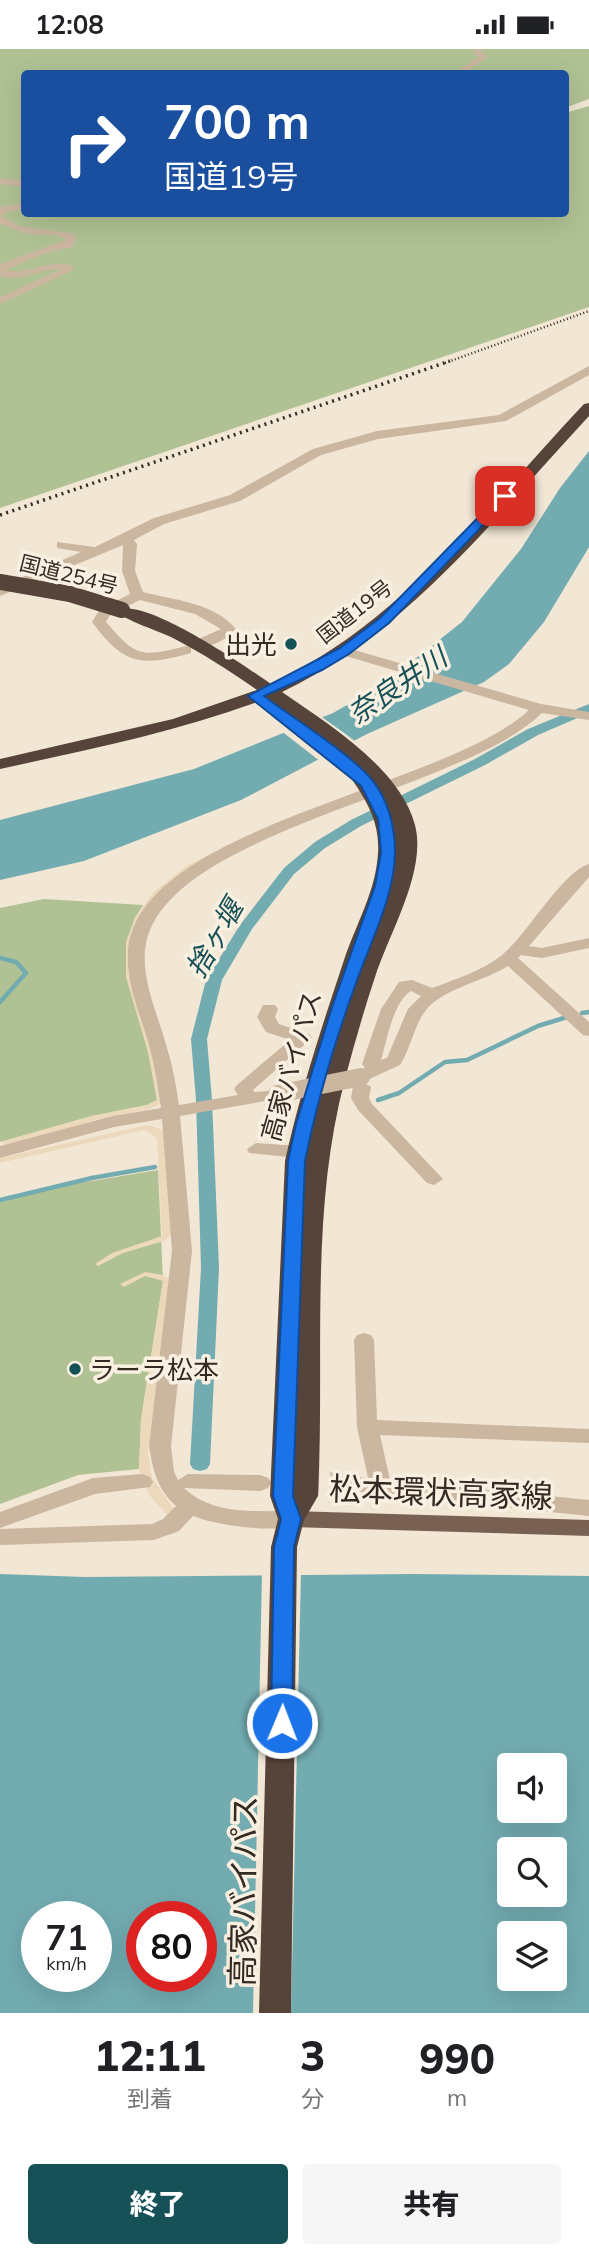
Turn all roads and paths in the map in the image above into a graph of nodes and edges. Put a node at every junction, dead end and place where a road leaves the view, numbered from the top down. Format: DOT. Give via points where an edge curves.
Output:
graph roads {
  1 [pos="478,49"];
  2 [pos="464,70"];
  3 [pos="0,181"];
  4 [pos="21,184"];
  5 [pos="21,207"];
  6 [pos="1,213"];
  7 [pos="0,270"];
  8 [pos="0,302"];
  9 [pos="589,370"];
  10 [pos="589,407"];
  11 [pos="126,539"];
  12 [pos="62,545"];
  13 [pos="93,550"];
  14 [pos="0,582"];
  15 [pos="0,592"];
  16 [pos="138,595"];
  17 [pos="191,647"];
  18 [pos="344,651"];
  19 [pos="266,698"];
  20 [pos="535,704"];
  21 [pos="589,716"];
  22 [pos="0,764"];
  23 [pos="379,790"];
  24 [pos="393,816"];
  25 [pos="589,869"];
  26 [pos="589,943"];
  27 [pos="513,953"];
  28 [pos="430,995"];
  29 [pos="269,1009"];
  30 [pos="589,1031"];
  31 [pos="364,1081"];
  32 [pos="330,1094"];
  33 [pos="250,1099"];
  34 [pos="179,1111"];
  35 [pos="256,1149"];
  36 [pos="0,1152"];
  37 [pos="299,1152"];
  38 [pos="434,1179"];
  39 [pos="364,1340"];
  40 [pos="368,1427"];
  41 [pos="589,1436"];
  42 [pos="142,1482"];
  43 [pos="188,1482"];
  44 [pos="260,1483"];
  45 [pos="342,1484"];
  46 [pos="379,1487"];
  47 [pos="189,1506"];
  48 [pos="589,1509"];
  49 [pos="291,1519"];
  50 [pos="0,1520"];
  51 [pos="589,1528"];
  52 [pos="0,1537"];
  53 [pos="275,2013"];
  1 -- 2 [label="street" via="484,57"];
  3 -- 4 [label="street"];
  5 -- 6 [label="street"];
  6 -- 7 [label="street" via="7,226 61,232 71,240"];
  7 -- 8 [label="street" via="9,276 48,265 69,270"];
  9 -- 11 [label="street" via="502,418 377,435 328,447 235,498 159,521"];
  10 -- 18 [label="highway, 国道19号" via="430,576 384,621"];
  11 -- 13 [label="street"];
  11 -- 16 [label="street" via="130,544 129,583"];
  12 -- 13 [label="street"];
  13 -- 15 [label="street"];
  14 -- 17 [label="highway, 国道254号, bridge" via="70,594 124,612"];
  16 -- 17 [label="street" via="212,616 229,629"];
  16 -- 17 [label="street" via="105,612 99,622 124,652 145,659"];
  17 -- 19 [label="highway, 国道254号"];
  18 -- 19 [label="highway, 国道19号"];
  18 -- 20 [label="street"];
  19 -- 22 [label="highway, 国道19号"];
  19 -- 23 [label="highway, 高家バイパス"];
  20 -- 21 [label="street"];
  20 -- 23 [label="street" via="522,724"];
  23 -- 24 [label="highway, 高家バイパス"];
  23 -- 34 [label="street" via="230,850 176,882 158,902 139,939 139,979"];
  24 -- 32 [label="highway, 高家バイパス" via="408,846 406,866 366,974"];
  24 -- 37 [label="highway, 高家バイパス" via="383,886 340,1007"];
  25 -- 27 [label="street"];
  26 -- 27 [label="street" via="542,953"];
  27 -- 28 [label="street" via="485,973"];
  27 -- 30 [label="street"];
  28 -- 31 [label="street" via="417,1009 394,1061"];
  28 -- 31 [label="street" via="413,986 396,994"];
  29 -- 33 [label="street" via="266,1017 272,1028 303,1038 243,1089"];
  31 -- 32 [label="street"];
  31 -- 33 [label="street, bridge"];
  31 -- 38 [label="street" via="364,1106"];
  32 -- 49 [label="highway, 高家バイパス" via="312,1197 305,1496"];
  33 -- 34 [label="street"];
  34 -- 36 [label="street" via="113,1122"];
  34 -- 47 [label="street" via="182,1248 160,1464 174,1494"];
  35 -- 37 [label="street"];
  37 -- 49 [label="highway, 高家バイパス" via="294,1182 283,1496"];
  39 -- 40 [label="street"];
  40 -- 41 [label="street"];
  40 -- 46 [label="street"];
  42 -- 50 [label="street" via="93,1486"];
  43 -- 44 [label="street"];
  45 -- 46 [label="street"];
  46 -- 48 [label="street"];
  47 -- 49 [label="street" via="219,1516"];
  47 -- 52 [label="street" via="171,1525 153,1532"];
  49 -- 51 [label="main road, 松本環状高家線"];
  49 -- 53 [label="highway, 高家バイパス" via="284,1547"];
}
